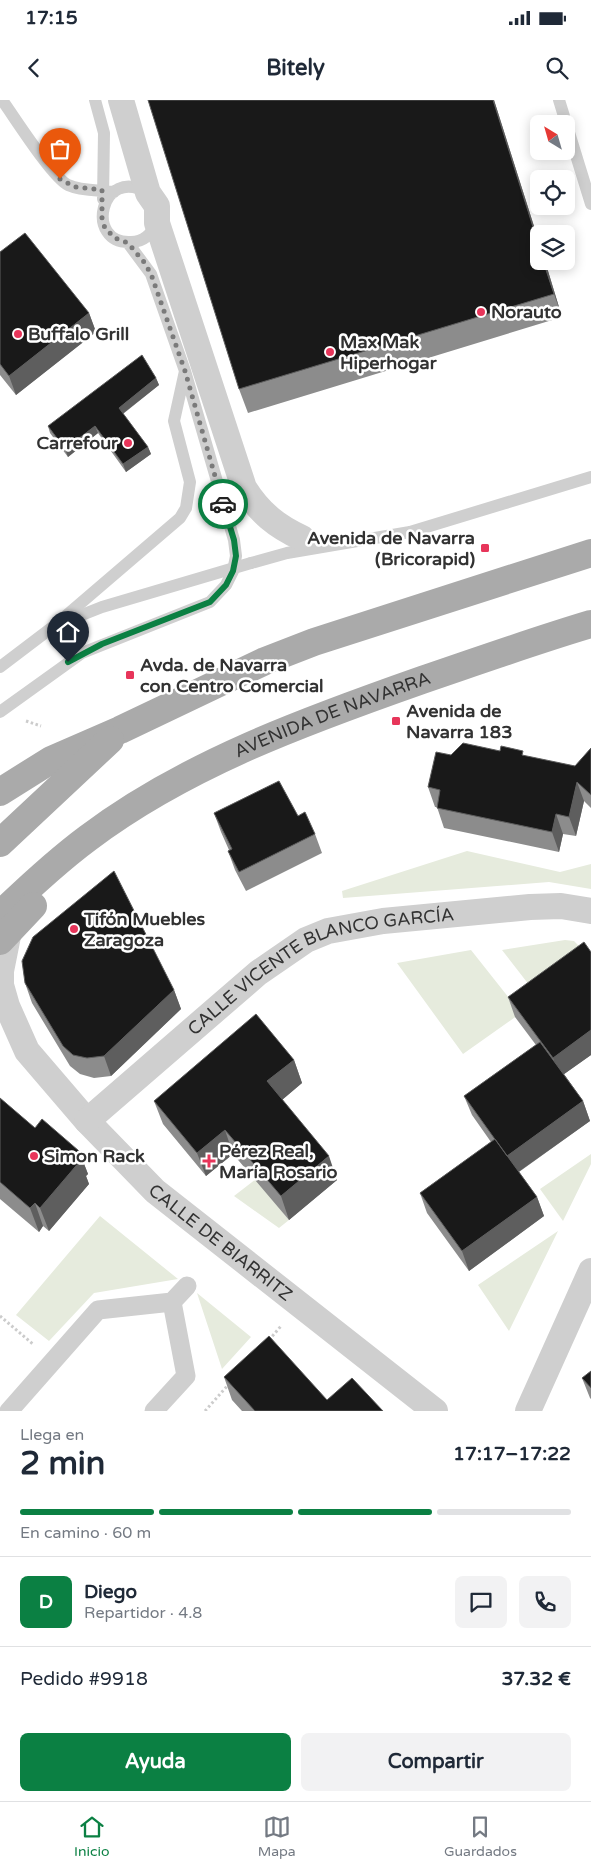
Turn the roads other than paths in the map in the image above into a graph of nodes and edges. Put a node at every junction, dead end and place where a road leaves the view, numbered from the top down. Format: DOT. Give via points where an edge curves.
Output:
graph roads {
  1 [pos="2,100"];
  2 [pos="95,100"];
  3 [pos="121,100"];
  4 [pos="559,100"];
  5 [pos="108,191"];
  6 [pos="148,193"];
  7 [pos="591,204"];
  8 [pos="157,223"];
  9 [pos="128,243"];
  10 [pos="185,371"];
  11 [pos="591,477"];
  12 [pos="302,538"];
  13 [pos="591,553"];
  14 [pos="251,563"];
  15 [pos="591,624"];
  16 [pos="54,626"];
  17 [pos="548,637"];
  18 [pos="591,637"];
  19 [pos="0,667"];
  20 [pos="0,712"];
  21 [pos="120,730"];
  22 [pos="0,792"];
  23 [pos="0,843"];
  24 [pos="591,911"];
  25 [pos="3,929"];
  26 [pos="0,1040"];
  27 [pos="28,1051"];
  28 [pos="86,1121"];
  29 [pos="591,1271"];
  30 [pos="187,1286"];
  31 [pos="172,1302"];
  32 [pos="9,1411"];
  33 [pos="154,1411"];
  34 [pos="436,1411"];
  35 [pos="528,1411"];
  1 -- 5 [label="lane" via="60,179 75,187"];
  2 -- 5 [label="lane" via="104,133"];
  3 -- 6 [label="street"];
  4 -- 7 [label="lane"];
  5 -- 6 [label="lane" via="131,187"];
  5 -- 9 [label="lane" via="103,206 105,228 115,238"];
  6 -- 8 [label="street" via="157,206"];
  8 -- 9 [label="lane" via="146,238"];
  8 -- 12 [label="street" via="244,488 270,521"];
  9 -- 10 [label="lane" via="151,274"];
  10 -- 16 [label="lane" via="174,421 190,482 186,508 180,518"];
  10 -- 20 [label="lane" via="234,540 236,556 226,585 210,602 82,653"];
  11 -- 14 [label="lane" via="410,532 287,553"];
  12 -- 14 [label="lane"];
  13 -- 21 [label="main road" via="314,642 209,686"];
  14 -- 16 [label="lane, bridge" via="102,607"];
  15 -- 17 [label="main road, AVENIDA DE NAVARRA"];
  16 -- 19 [label="lane"];
  17 -- 18 [label="lane"];
  17 -- 25 [label="main road, AVENIDA DE NAVARRA" via="292,728 227,757 90,837 52,886"];
  21 -- 22 [label="main road" via="50,760"];
  21 -- 23 [label="main road"];
  24 -- 28 [label="street, CALLE VICENTE BLANCO GARCÍA" via="561,906 530,907 383,921 328,930 306,940 258,974"];
  25 -- 27 [label="street, CALLE DE BIARRITZ" via="1,985"];
  26 -- 27 [label="street, CALLE DE BIARRITZ"];
  27 -- 28 [label="street, CALLE DE BIARRITZ"];
  28 -- 34 [label="street, CALLE DE BIARRITZ" via="155,1191"];
  29 -- 35 [label="street"];
  30 -- 31 [label="street"];
  31 -- 32 [label="street" via="98,1310 46,1355"];
  31 -- 33 [label="street" via="186,1376"];
}
